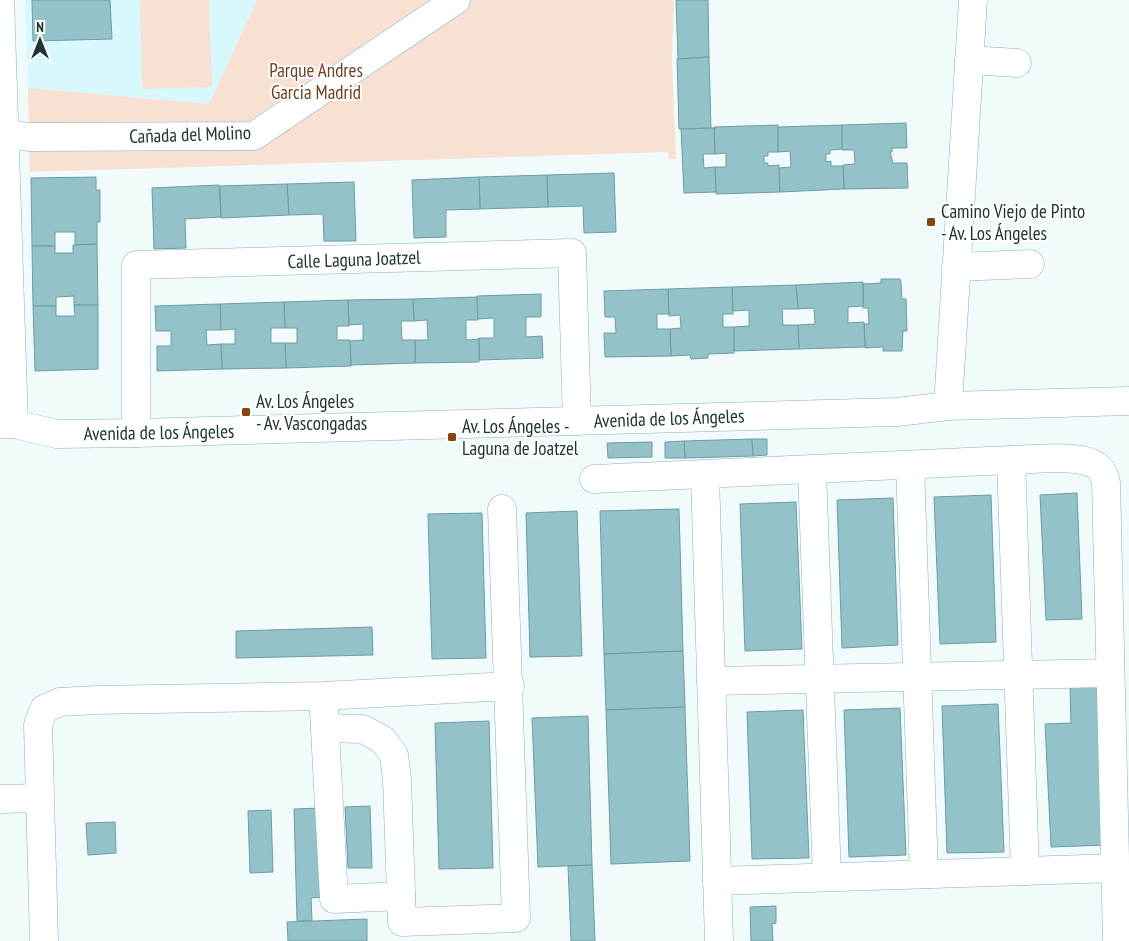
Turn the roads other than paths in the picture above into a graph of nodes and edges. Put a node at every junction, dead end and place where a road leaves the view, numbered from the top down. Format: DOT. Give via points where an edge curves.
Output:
graph roads {
  1 [pos="0,0"];
  2 [pos="456,0"];
  3 [pos="973,0"];
  4 [pos="969,60"];
  5 [pos="1017,63"];
  6 [pos="2,102"];
  7 [pos="4,133"];
  8 [pos="1030,264"];
  9 [pos="956,267"];
  10 [pos="1129,401"];
  11 [pos="948,406"];
  12 [pos="577,421"];
  13 [pos="7,424"];
  14 [pos="136,433"];
  15 [pos="1011,460"];
  16 [pos="910,465"];
  17 [pos="812,470"];
  18 [pos="705,475"];
  19 [pos="594,479"];
  20 [pos="502,509"];
  21 [pos="1110,673"];
  22 [pos="1018,675"];
  23 [pos="917,677"];
  24 [pos="820,679"];
  25 [pos="711,681"];
  26 [pos="510,686"];
  27 [pos="324,696"];
  28 [pos="325,728"];
  29 [pos="39,798"];
  30 [pos="0,799"];
  31 [pos="1116,868"];
  32 [pos="1025,871"];
  33 [pos="924,874"];
  34 [pos="827,877"];
  35 [pos="717,881"];
  36 [pos="401,896"];
  37 [pos="428,932"];
  38 [pos="44,941"];
  39 [pos="719,941"];
  40 [pos="1118,941"];
  1 -- 6 [label="street"];
  2 -- 7 [label="street, Cañada del Molino" via="254,136 29,137"];
  3 -- 4 [label="street"];
  4 -- 5 [label="street"];
  4 -- 9 [label="street"];
  6 -- 7 [label="street"];
  7 -- 13 [label="street"];
  8 -- 9 [label="street"];
  9 -- 11 [label="street"];
  10 -- 11 [label="street, Avenida de los Ángeles"];
  11 -- 12 [label="street, Avenida de los Ángeles" via="896,412"];
  12 -- 14 [label="street, Avenida de los Ángeles"];
  12 -- 14 [label="street, Calle Laguna Joatzel" via="572,252 136,265"];
  13 -- 14 [label="street, Avenida de los Ángeles" via="57,434"];
  15 -- 16 [label="street"];
  15 -- 21 [label="street" via="1080,459 1102,470 1106,483"];
  15 -- 22 [label="street"];
  16 -- 17 [label="street"];
  16 -- 23 [label="street"];
  17 -- 18 [label="street"];
  17 -- 24 [label="street"];
  18 -- 19 [label="street"];
  18 -- 25 [label="street"];
  20 -- 26 [label="street"];
  21 -- 22 [label="street"];
  21 -- 31 [label="street"];
  22 -- 23 [label="street"];
  22 -- 32 [label="street"];
  23 -- 24 [label="street"];
  23 -- 33 [label="street"];
  24 -- 25 [label="street"];
  24 -- 34 [label="street"];
  25 -- 35 [label="street"];
  26 -- 27 [label="street"];
  26 -- 37 [label="street" via="516,918"];
  27 -- 28 [label="street"];
  27 -- 29 [label="street" via="60,702 44,709 38,725"];
  28 -- 36 [label="street" via="363,729 383,740 394,755"];
  28 -- 36 [label="street" via="334,899"];
  29 -- 30 [label="street"];
  29 -- 38 [label="street"];
  31 -- 32 [label="street"];
  31 -- 40 [label="street"];
  32 -- 33 [label="street"];
  33 -- 34 [label="street"];
  34 -- 35 [label="street"];
  35 -- 39 [label="street"];
  36 -- 37 [label="street" via="402,922"];
}
